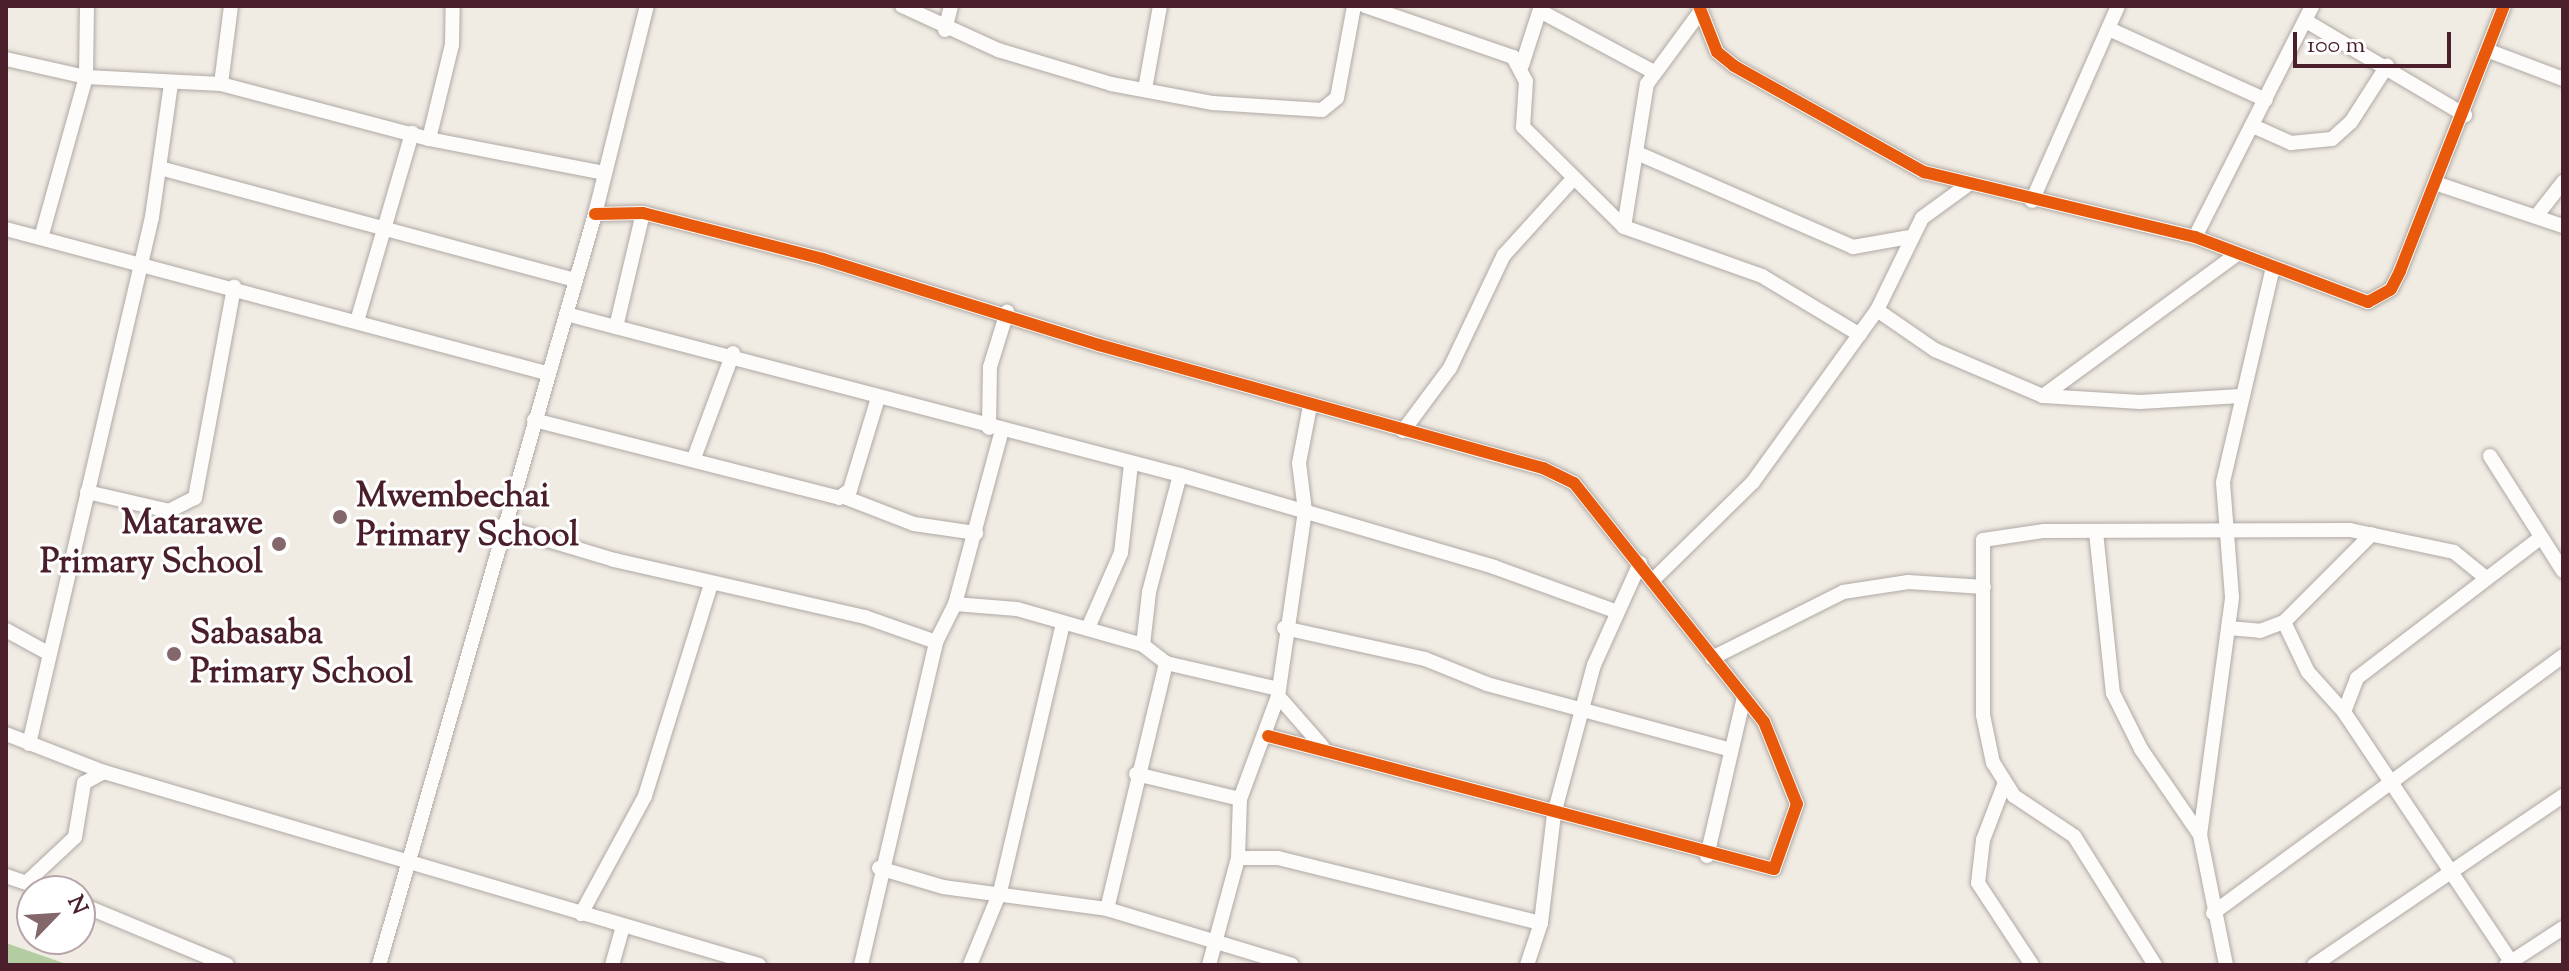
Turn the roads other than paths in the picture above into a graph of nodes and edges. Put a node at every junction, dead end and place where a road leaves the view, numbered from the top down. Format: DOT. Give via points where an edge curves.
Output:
graph roads {
  1 [pos="87,6"];
  2 [pos="231,6"];
  3 [pos="453,6"];
  4 [pos="647,6"];
  5 [pos="902,6"];
  6 [pos="951,6"];
  7 [pos="1160,6"];
  8 [pos="1354,6"];
  9 [pos="1365,6"];
  10 [pos="2118,6"];
  11 [pos="2312,6"];
  12 [pos="2504,6"];
  13 [pos="1540,9"];
  14 [pos="1700,9"];
  15 [pos="2306,21"];
  16 [pos="2109,29"];
  17 [pos="945,30"];
  18 [pos="2489,51"];
  19 [pos="6,59"];
  20 [pos="1522,65"];
  21 [pos="2387,66"];
  22 [pos="1652,71"];
  23 [pos="86,77"];
  24 [pos="2563,79"];
  25 [pos="171,84"];
  26 [pos="221,84"];
  27 [pos="1145,89"];
  28 [pos="2266,100"];
  29 [pos="2465,115"];
  30 [pos="2253,126"];
  31 [pos="412,133"];
  32 [pos="429,139"];
  33 [pos="1637,153"];
  34 [pos="160,168"];
  35 [pos="604,173"];
  36 [pos="1571,181"];
  37 [pos="2563,182"];
  38 [pos="2438,184"];
  39 [pos="1966,186"];
  40 [pos="2032,201"];
  41 [pos="643,213"];
  42 [pos="595,214"];
  43 [pos="2538,214"];
  44 [pos="385,226"];
  45 [pos="2563,226"];
  46 [pos="1624,227"];
  47 [pos="6,230"];
  48 [pos="1910,237"];
  49 [pos="2195,237"];
  50 [pos="41,238"];
  51 [pos="2237,254"];
  52 [pos="139,264"];
  53 [pos="2272,271"];
  54 [pos="575,280"];
  55 [pos="234,287"];
  56 [pos="1877,310"];
  57 [pos="1007,312"];
  58 [pos="566,314"];
  59 [pos="358,318"];
  60 [pos="616,327"];
  61 [pos="1860,335"];
  62 [pos="733,353"];
  63 [pos="546,373"];
  64 [pos="2043,396"];
  65 [pos="2241,396"];
  66 [pos="878,398"];
  67 [pos="1310,406"];
  68 [pos="534,420"];
  69 [pos="995,429"];
  70 [pos="1403,431"];
  71 [pos="2490,456"];
  72 [pos="694,458"];
  73 [pos="1131,464"];
  74 [pos="1180,475"];
  75 [pos="87,492"];
  76 [pos="844,497"];
  77 [pos="1305,511"];
  78 [pos="501,526"];
  79 [pos="2096,532"];
  80 [pos="976,533"];
  81 [pos="2372,534"];
  82 [pos="2225,535"];
  83 [pos="2539,539"];
  84 [pos="1640,563"];
  85 [pos="2563,571"];
  86 [pos="2485,577"];
  87 [pos="1653,580"];
  88 [pos="711,584"];
  89 [pos="1984,587"];
  90 [pos="955,604"];
  91 [pos="1615,611"];
  92 [pos="2284,622"];
  93 [pos="1062,627"];
  94 [pos="1088,628"];
  95 [pos="1284,628"];
  96 [pos="2228,628"];
  97 [pos="6,630"];
  98 [pos="936,642"];
  99 [pos="1143,645"];
  100 [pos="48,653"];
  101 [pos="2563,656"];
  102 [pos="1712,658"];
  103 [pos="1166,663"];
  104 [pos="1278,692"];
  105 [pos="1744,697"];
  106 [pos="1586,706"];
  107 [pos="2344,712"];
  108 [pos="6,734"];
  109 [pos="1268,736"];
  110 [pos="29,744"];
  111 [pos="1728,749"];
  112 [pos="1337,752"];
  113 [pos="104,772"];
  114 [pos="1136,774"];
  115 [pos="2004,785"];
  116 [pos="2391,785"];
  117 [pos="2563,796"];
  118 [pos="1240,799"];
  119 [pos="1554,814"];
  120 [pos="2200,835"];
  121 [pos="1707,856"];
  122 [pos="1238,858"];
  123 [pos="405,864"];
  124 [pos="879,868"];
  125 [pos="34,875"];
  126 [pos="2450,875"];
  127 [pos="1000,892"];
  128 [pos="1107,909"];
  129 [pos="96,911"];
  130 [pos="2213,913"];
  131 [pos="581,914"];
  132 [pos="1541,923"];
  133 [pos="623,926"];
  134 [pos="2563,928"];
  135 [pos="1214,944"];
  136 [pos="743,963"];
  137 [pos="2508,963"];
  138 [pos="227,965"];
  139 [pos="379,965"];
  140 [pos="612,965"];
  141 [pos="759,965"];
  142 [pos="861,965"];
  143 [pos="970,965"];
  144 [pos="1209,965"];
  145 [pos="1292,965"];
  146 [pos="1527,965"];
  147 [pos="2032,965"];
  148 [pos="2155,965"];
  149 [pos="2226,965"];
  150 [pos="2314,965"];
  1 -- 23 [label="street"];
  2 -- 26 [label="street"];
  3 -- 32 [label="street" via="452,45"];
  4 -- 35 [label="street"];
  5 -- 17 [label="street"];
  6 -- 17 [label="street"];
  7 -- 27 [label="street"];
  8 -- 27 [label="street" via="1337,98 1327,110 1213,103"];
  9 -- 20 [label="street" via="1457,33"];
  10 -- 16 [label="street"];
  11 -- 15 [label="street"];
  12 -- 18 [label="street"];
  13 -- 20 [label="street"];
  13 -- 22 [label="street"];
  14 -- 22 [label="street"];
  14 -- 39 [label="street" via="1717,52 1734,66 1879,151"];
  15 -- 21 [label="street"];
  15 -- 28 [label="street"];
  16 -- 28 [label="street"];
  16 -- 40 [label="street"];
  17 -- 27 [label="street"];
  18 -- 24 [label="street"];
  18 -- 29 [label="street"];
  19 -- 23 [label="street"];
  20 -- 36 [label="street" via="1523,127"];
  21 -- 29 [label="street"];
  21 -- 30 [label="street" via="2351,122 2332,139 2291,143"];
  22 -- 33 [label="street"];
  23 -- 25 [label="street"];
  23 -- 50 [label="street"];
  25 -- 26 [label="street"];
  25 -- 34 [label="street"];
  26 -- 31 [label="street"];
  28 -- 30 [label="street"];
  29 -- 38 [label="street"];
  30 -- 49 [label="street"];
  31 -- 32 [label="street"];
  31 -- 44 [label="street"];
  32 -- 35 [label="street"];
  33 -- 46 [label="street"];
  33 -- 48 [label="street" via="1853,247"];
  34 -- 44 [label="street"];
  34 -- 52 [label="street"];
  35 -- 42 [label="street"];
  36 -- 46 [label="street"];
  36 -- 70 [label="street" via="1504,255 1450,368"];
  37 -- 43 [label="street"];
  38 -- 43 [label="street"];
  38 -- 53 [label="street" via="2382,297 2345,297"];
  39 -- 40 [label="street"];
  39 -- 48 [label="street"];
  40 -- 49 [label="street"];
  41 -- 42 [label="street"];
  41 -- 57 [label="street"];
  41 -- 60 [label="street"];
  42 -- 54 [label="street"];
  43 -- 45 [label="street"];
  44 -- 54 [label="street"];
  44 -- 59 [label="street"];
  46 -- 61 [label="street" via="1762,276"];
  47 -- 50 [label="street"];
  48 -- 56 [label="street"];
  49 -- 51 [label="street"];
  50 -- 52 [label="street"];
  51 -- 53 [label="street"];
  51 -- 64 [label="street"];
  52 -- 55 [label="street"];
  52 -- 75 [label="street"];
  53 -- 65 [label="street"];
  54 -- 58 [label="street"];
  55 -- 59 [label="street"];
  55 -- 75 [label="street" via="195,498 169,511"];
  56 -- 61 [label="street"];
  56 -- 64 [label="street" via="1935,350"];
  57 -- 67 [label="street"];
  57 -- 69 [label="street" via="990,367"];
  58 -- 60 [label="street"];
  58 -- 63 [label="street"];
  59 -- 63 [label="street"];
  60 -- 62 [label="street"];
  61 -- 87 [label="street" via="1753,482"];
  62 -- 66 [label="street"];
  62 -- 72 [label="street"];
  63 -- 68 [label="street"];
  64 -- 65 [label="street" via="2140,402"];
  65 -- 82 [label="street" via="2226,453"];
  66 -- 69 [label="street"];
  66 -- 76 [label="street"];
  67 -- 70 [label="street"];
  67 -- 77 [label="street" via="1299,463"];
  68 -- 72 [label="street"];
  68 -- 78 [label="street"];
  69 -- 73 [label="street"];
  69 -- 80 [label="street"];
  70 -- 84 [label="street" via="1543,468 1574,483"];
  71 -- 83 [label="street"];
  72 -- 76 [label="street"];
  73 -- 74 [label="street"];
  73 -- 94 [label="street" via="1121,553"];
  74 -- 77 [label="street"];
  74 -- 99 [label="street"];
  75 -- 100 [label="street"];
  76 -- 80 [label="street" via="914,524"];
  77 -- 91 [label="street"];
  77 -- 95 [label="street"];
  78 -- 88 [label="street"];
  78 -- 123 [label="street"];
  79 -- 82 [label="street"];
  79 -- 89 [label="street" via="1983,540"];
  79 -- 120 [label="street" via="2113,693 2141,749"];
  80 -- 90 [label="street"];
  81 -- 82 [label="street"];
  81 -- 86 [label="street" via="2468,557"];
  81 -- 92 [label="street"];
  82 -- 96 [label="street"];
  83 -- 85 [label="street"];
  83 -- 86 [label="street"];
  84 -- 87 [label="street"];
  84 -- 91 [label="street"];
  86 -- 107 [label="street" via="2357,678"];
  87 -- 102 [label="street"];
  88 -- 98 [label="street" via="865,617"];
  88 -- 131 [label="street" via="651,783"];
  89 -- 102 [label="street" via="1908,582 1843,592"];
  89 -- 115 [label="street" via="1983,715"];
  90 -- 93 [label="street" via="1017,609"];
  90 -- 98 [label="street"];
  91 -- 106 [label="street"];
  92 -- 96 [label="street" via="2260,631"];
  92 -- 107 [label="street" via="2308,672"];
  93 -- 94 [label="street"];
  93 -- 127 [label="street"];
  94 -- 99 [label="street"];
  95 -- 104 [label="street"];
  95 -- 106 [label="street" via="1338,636 1487,684"];
  96 -- 120 [label="street"];
  97 -- 100 [label="street"];
  98 -- 124 [label="street"];
  99 -- 103 [label="street"];
  100 -- 110 [label="street"];
  101 -- 116 [label="street"];
  102 -- 105 [label="street"];
  103 -- 104 [label="street"];
  103 -- 114 [label="street"];
  104 -- 109 [label="street"];
  104 -- 112 [label="street" via="1300,728"];
  105 -- 111 [label="street"];
  105 -- 121 [label="street" via="1779,749 1797,804 1774,869"];
  106 -- 111 [label="street"];
  106 -- 119 [label="street"];
  107 -- 116 [label="street"];
  108 -- 110 [label="street"];
  109 -- 112 [label="street"];
  109 -- 118 [label="street"];
  110 -- 113 [label="street"];
  111 -- 121 [label="street"];
  112 -- 119 [label="street" via="1495,791"];
  113 -- 123 [label="street"];
  113 -- 125 [label="street" via="84,783 75,837"];
  114 -- 118 [label="street"];
  114 -- 128 [label="street"];
  115 -- 147 [label="street" via="1983,840 1978,883"];
  115 -- 148 [label="street" via="2074,836"];
  116 -- 126 [label="street"];
  116 -- 130 [label="street"];
  117 -- 126 [label="street"];
  118 -- 122 [label="street"];
  119 -- 121 [label="street"];
  119 -- 132 [label="street"];
  120 -- 130 [label="street"];
  122 -- 132 [label="street" via="1278,858"];
  122 -- 135 [label="street"];
  123 -- 131 [label="street"];
  123 -- 139 [label="street"];
  124 -- 127 [label="street" via="943,887"];
  124 -- 142 [label="street"];
  126 -- 137 [label="street"];
  126 -- 150 [label="street"];
  127 -- 128 [label="street"];
  127 -- 143 [label="street"];
  128 -- 135 [label="street"];
  129 -- 138 [label="street"];
  130 -- 149 [label="street"];
  131 -- 133 [label="street"];
  132 -- 146 [label="street"];
  133 -- 136 [label="street"];
  133 -- 140 [label="street"];
  134 -- 137 [label="street"];
  135 -- 144 [label="street"];
  135 -- 145 [label="street"];
  136 -- 141 [label="street"];
}
